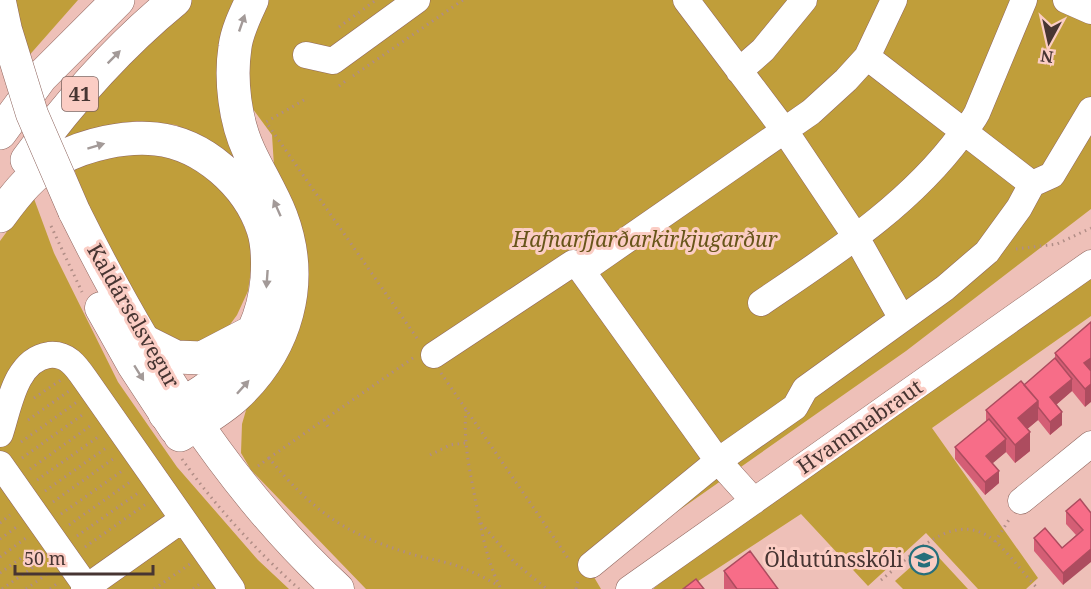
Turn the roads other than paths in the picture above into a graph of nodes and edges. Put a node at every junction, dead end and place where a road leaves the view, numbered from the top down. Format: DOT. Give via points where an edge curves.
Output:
graph roads {
  1 [pos="97,0"];
  2 [pos="118,0"];
  3 [pos="175,0"];
  4 [pos="252,0"];
  5 [pos="417,0"];
  6 [pos="686,0"];
  7 [pos="804,0"];
  8 [pos="894,0"];
  9 [pos="1024,0"];
  10 [pos="1066,0"];
  11 [pos="1091,11"];
  12 [pos="2,30"];
  13 [pos="306,55"];
  14 [pos="867,57"];
  15 [pos="739,71"];
  16 [pos="41,77"];
  17 [pos="1091,110"];
  18 [pos="785,131"];
  19 [pos="964,132"];
  20 [pos="0,133"];
  21 [pos="1032,184"];
  22 [pos="0,201"];
  23 [pos="66,214"];
  24 [pos="0,216"];
  25 [pos="856,237"];
  26 [pos="1091,263"];
  27 [pos="582,271"];
  28 [pos="761,303"];
  29 [pos="902,319"];
  30 [pos="255,331"];
  31 [pos="146,342"];
  32 [pos="428,356"];
  33 [pos="182,419"];
  34 [pos="10,431"];
  35 [pos="1091,444"];
  36 [pos="718,461"];
  37 [pos="754,501"];
  38 [pos="1021,501"];
  39 [pos="32,510"];
  40 [pos="183,519"];
  41 [pos="582,565"];
  42 [pos="86,588"];
  43 [pos="232,589"];
  44 [pos="320,589"];
  45 [pos="338,589"];
  46 [pos="628,589"];
  1 -- 16 [label="highway" via="66,34"];
  2 -- 16 [label="highway, 41"];
  22 -- 3 [label="highway, 41, one-way" via="87,85"];
  33 -- 4 [label="highway, one-way" via="235,396 277,342 291,298 289,242 240,128 236,100 235,45"];
  5 -- 13 [label="street" via="333,61"];
  6 -- 15 [label="street"];
  7 -- 15 [label="street" via="763,50"];
  8 -- 14 [label="street"];
  9 -- 19 [label="street" via="978,113"];
  10 -- 11 [label="street"];
  12 -- 23 [label="main road, Kaldárselsvegur, bridge"];
  14 -- 18 [label="street" via="811,112"];
  14 -- 19 [label="street"];
  15 -- 18 [label="street"];
  16 -- 20 [label="highway, 41"];
  17 -- 21 [label="street" via="1052,175"];
  18 -- 25 [label="street"];
  18 -- 27 [label="street"];
  19 -- 21 [label="street"];
  19 -- 25 [label="street" via="895,206"];
  21 -- 29 [label="street" via="987,252"];
  23 -- 31 [label="main road, Kaldárselsvegur"];
  23 -- 33 [label="main road, Kaldárselsvegur, one-way" via="77,264 108,321"];
  24 -- 30 [label="highway, one-way" via="36,175 58,159 86,149 108,142 157,139 191,150 221,169 238,186 264,230 266,288"];
  25 -- 28 [label="street"];
  25 -- 29 [label="street"];
  26 -- 37 [label="street, Hvammabraut"];
  27 -- 32 [label="street" via="573,263"];
  27 -- 36 [label="street"];
  29 -- 36 [label="street" via="805,389 795,407"];
  30 -- 31 [label="highway" via="202,358 176,357"];
  30 -- 33 [label="highway" via="225,374"];
  31 -- 33 [label="main road, Kaldárselsvegur"];
  33 -- 44 [label="main road, Kaldárselsvegur" via="224,490"];
  33 -- 45 [label="main road, Kaldárselsvegur" via="312,566"];
  34 -- 40 [label="street" via="19,379 25,368 33,360 63,356"];
  35 -- 38 [label="street"];
  36 -- 37 [label="street"];
  36 -- 41 [label="street"];
  37 -- 46 [label="street, Hvammabraut"];
  39 -- 42 [label="street"];
  40 -- 42 [label="street"];
  40 -- 43 [label="street"];
}
